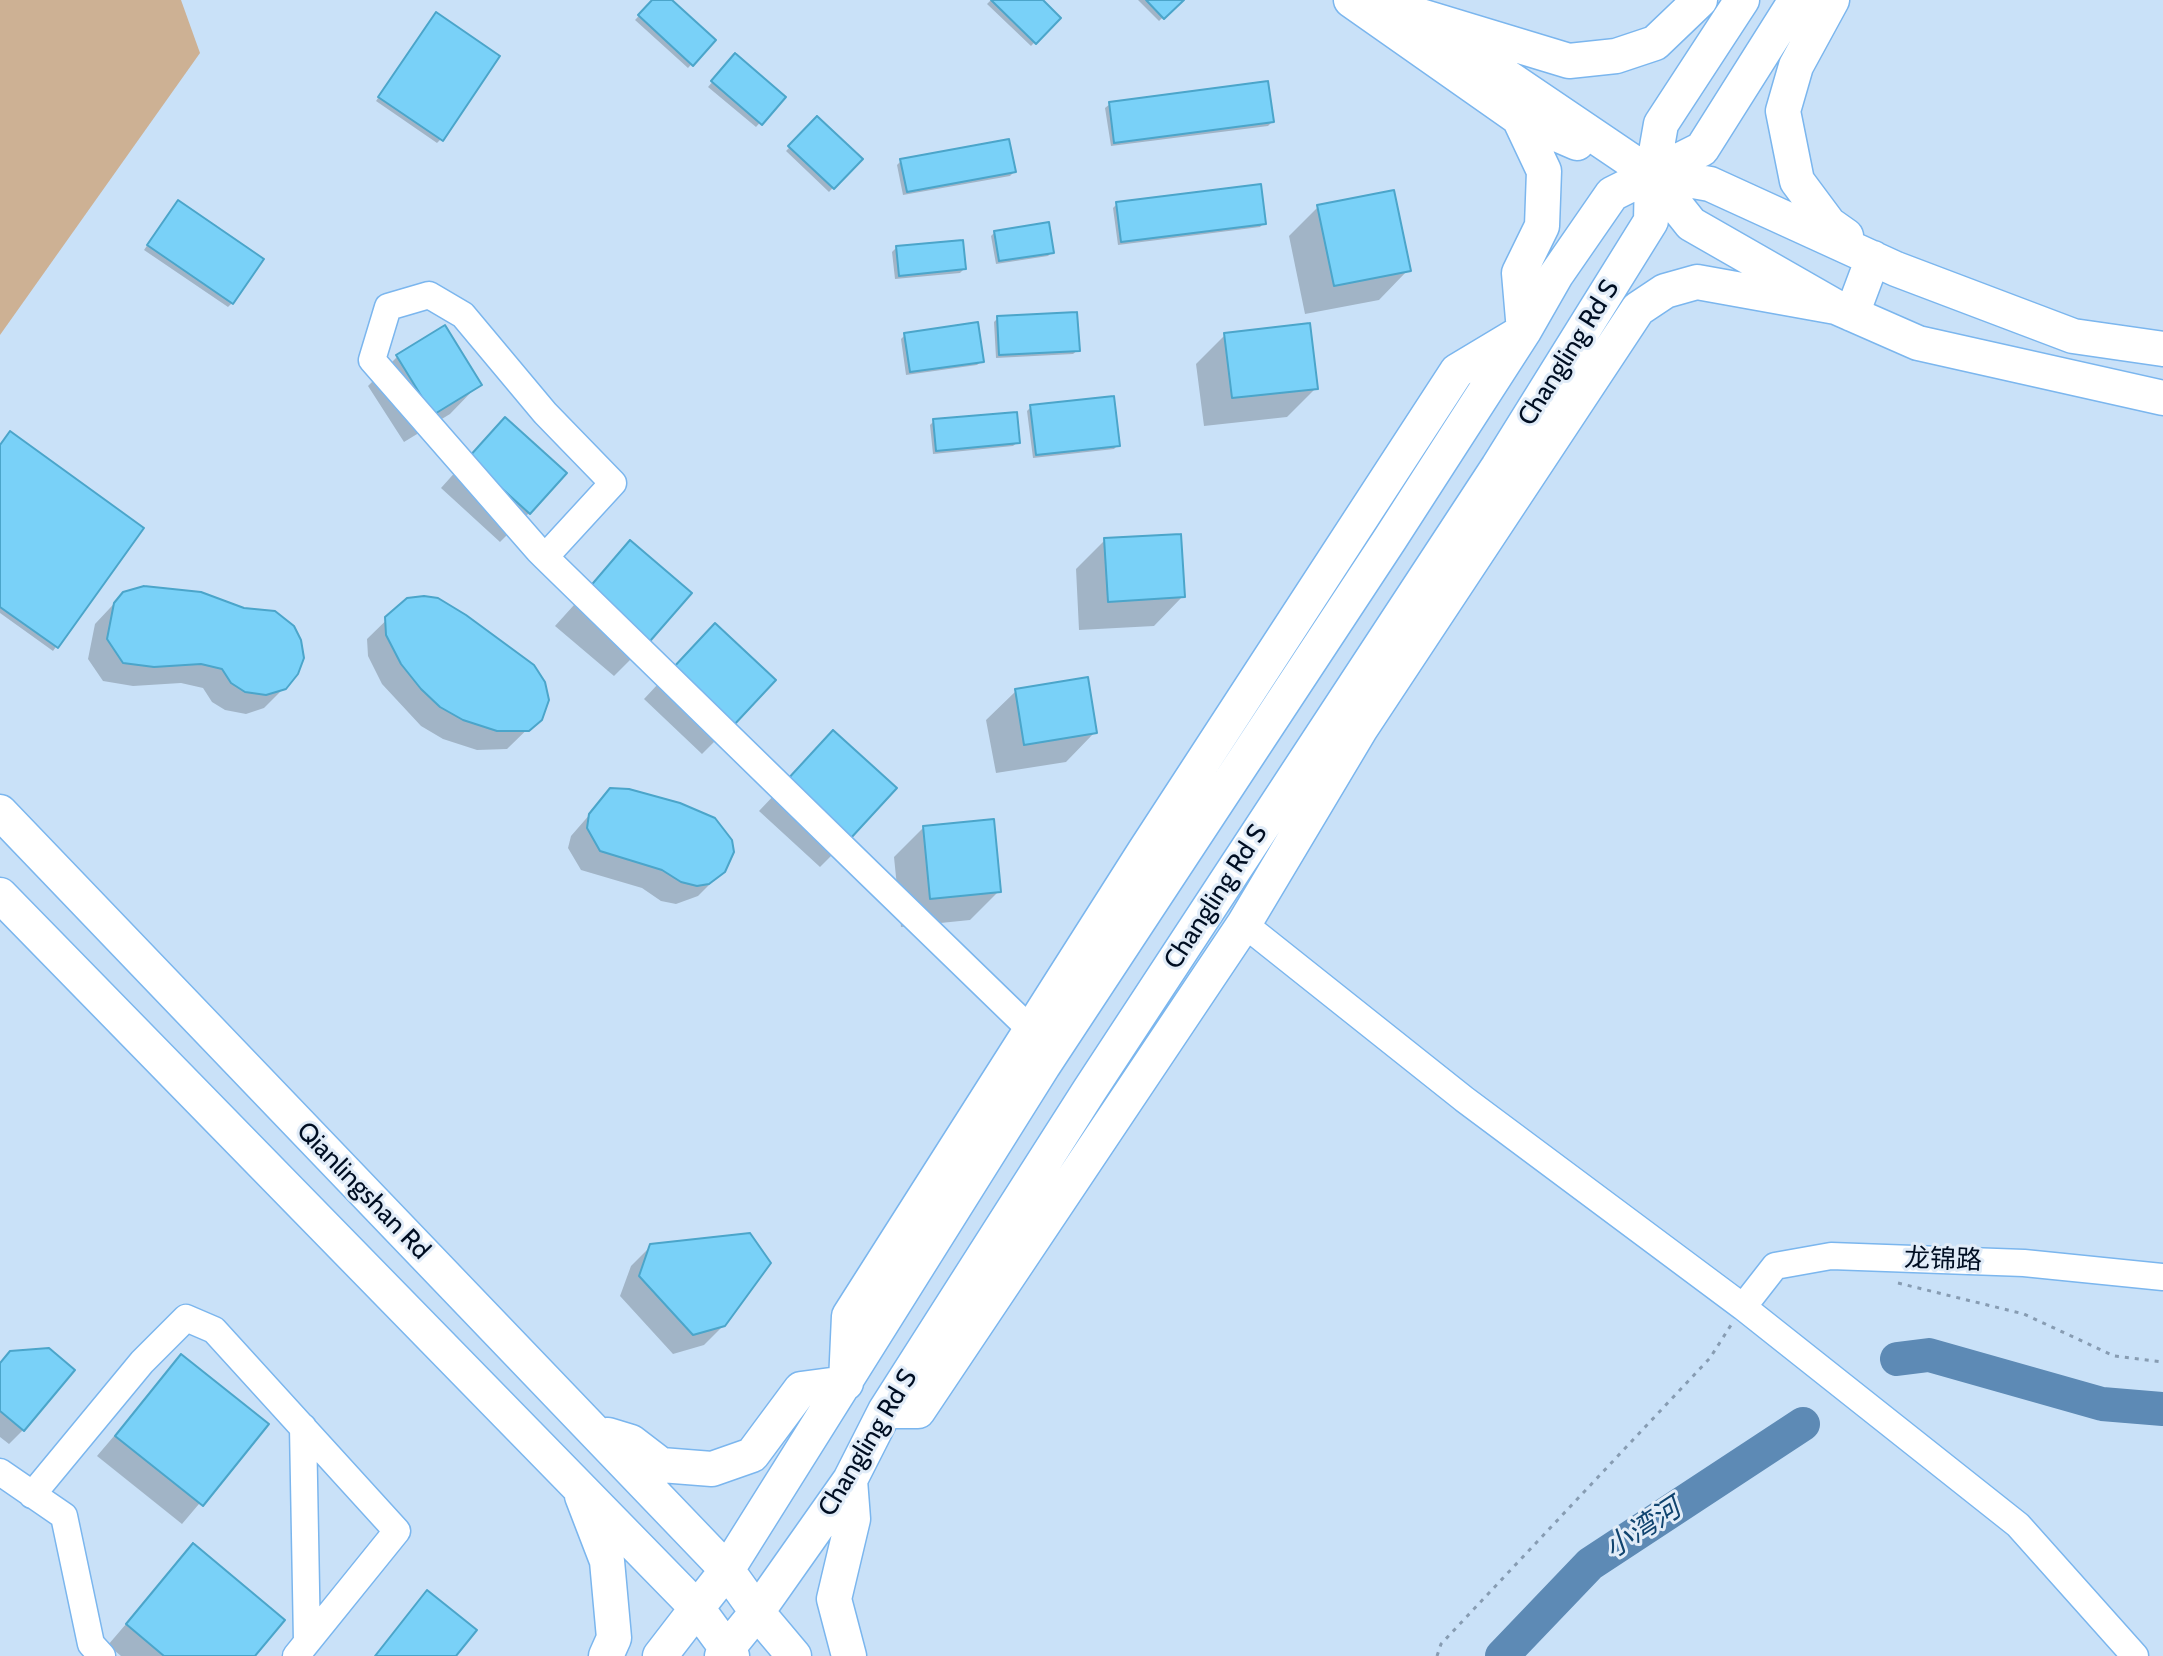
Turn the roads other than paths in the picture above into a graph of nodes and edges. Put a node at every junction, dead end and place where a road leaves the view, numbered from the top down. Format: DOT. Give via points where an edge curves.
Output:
graph roads {
  1 [pos="1351,0"];
  2 [pos="1700,0"];
  3 [pos="1742,0"];
  4 [pos="1796,0"];
  5 [pos="1832,0"];
  6 [pos="1404,7"];
  7 [pos="1709,54"];
  8 [pos="1748,79"];
  9 [pos="1519,118"];
  10 [pos="1652,175"];
  11 [pos="1885,264"];
  12 [pos="1556,275"];
  13 [pos="1598,306"];
  14 [pos="1844,310"];
  15 [pos="1524,331"];
  16 [pos="2163,349"];
  17 [pos="1602,362"];
  18 [pos="1548,386"];
  19 [pos="2163,398"];
  20 [pos="545,557"];
  21 [pos="0,812"];
  22 [pos="0,895"];
  23 [pos="1244,924"];
  24 [pos="1033,1032"];
  25 [pos="2163,1277"];
  26 [pos="1743,1307"];
  27 [pos="846,1383"];
  28 [pos="885,1411"];
  29 [pos="303,1427"];
  30 [pos="590,1430"];
  31 [pos="803,1450"];
  32 [pos="0,1472"];
  33 [pos="569,1475"];
  34 [pos="850,1480"];
  35 [pos="32,1495"];
  36 [pos="727,1570"];
  37 [pos="697,1608"];
  38 [pos="757,1612"];
  39 [pos="301,1649"];
  40 [pos="727,1654"];
  41 [pos="102,1656"];
  42 [pos="606,1656"];
  43 [pos="660,1656"];
  44 [pos="794,1656"];
  45 [pos="849,1656"];
  46 [pos="2135,1656"];
  1 -- 9 [label="main road"];
  2 -- 6 [label="main road" via="1655,43 1616,56 1569,61"];
  3 -- 7 [label="main road, Changling Rd S"];
  4 -- 8 [label="main road, Changling Rd S"];
  5 -- 11 [label="main road" via="1796,66 1783,111 1797,181 1829,224"];
  6 -- 10 [label="main road"];
  7 -- 8 [label="main road"];
  7 -- 10 [label="main road, Changling Rd S" via="1661,124"];
  8 -- 10 [label="main road, Changling Rd S" via="1702,149"];
  9 -- 10 [label="main road"];
  9 -- 15 [label="main road" via="1544,171 1542,226 1519,273"];
  10 -- 11 [label="main road" via="1710,184"];
  10 -- 12 [label="main road, Changling Rd S" via="1612,194"];
  10 -- 13 [label="main road, Changling Rd S" via="1651,221"];
  10 -- 14 [label="main road" via="1691,224"];
  11 -- 14 [label="main road"];
  11 -- 16 [label="main road" via="2073,336"];
  12 -- 13 [label="main road"];
  12 -- 15 [label="main road, Changling Rd S"];
  13 -- 17 [label="main road"];
  13 -- 18 [label="main road, Changling Rd S"];
  14 -- 17 [label="main road" via="1697,282 1665,291 1638,309"];
  14 -- 19 [label="main road" via="1918,343"];
  15 -- 24 [label="main road" via="1457,371"];
  15 -- 27 [label="main road, Changling Rd S" via="1043,1066"];
  17 -- 18 [label="main road" via="1585,363"];
  17 -- 23 [label="main road" via="1361,728"];
  18 -- 28 [label="main road, Changling Rd S"];
  20 -- 20 [label="street" via="372,360 388,307 429,295 463,315 545,413 613,483"];
  20 -- 24 [label="street"];
  21 -- 30 [label="main road, Qianlingshan Rd"];
  22 -- 33 [label="main road, Qianlingshan Rd"];
  23 -- 26 [label="street" via="1464,1099"];
  23 -- 28 [label="main road" via="918,1411"];
  24 -- 27 [label="main road" via="849,1316"];
  25 -- 26 [label="street, 龙锦路" via="2024,1263 1831,1256 1775,1266"];
  26 -- 46 [label="street" via="2018,1525"];
  27 -- 30 [label="main road" via="801,1389 752,1455 712,1469 661,1465 631,1442"];
  27 -- 31 [label="main road, Changling Rd S"];
  28 -- 34 [label="main road, Changling Rd S"];
  29 -- 35 [label="street" via="214,1330 186,1318 142,1362"];
  29 -- 39 [label="street"];
  29 -- 39 [label="street" via="397,1531"];
  30 -- 33 [label="main road"];
  30 -- 36 [label="main road, Qianlingshan Rd"];
  31 -- 34 [label="main road"];
  31 -- 36 [label="main road, Changling Rd S"];
  32 -- 35 [label="street"];
  33 -- 37 [label="main road, Qianlingshan Rd"];
  33 -- 42 [label="main road" via="607,1561 614,1638"];
  34 -- 38 [label="main road, Changling Rd S"];
  34 -- 45 [label="main road" via="853,1519 834,1599"];
  35 -- 41 [label="street" via="64,1516 91,1644"];
  36 -- 37 [label="main road, Changling Rd S"];
  36 -- 38 [label="main road, Qianlingshan Rd"];
  37 -- 40 [label="main road, Qianlingshan Rd"];
  37 -- 43 [label="main road"];
  38 -- 40 [label="main road, Changling Rd S"];
  38 -- 44 [label="main road"];
}
